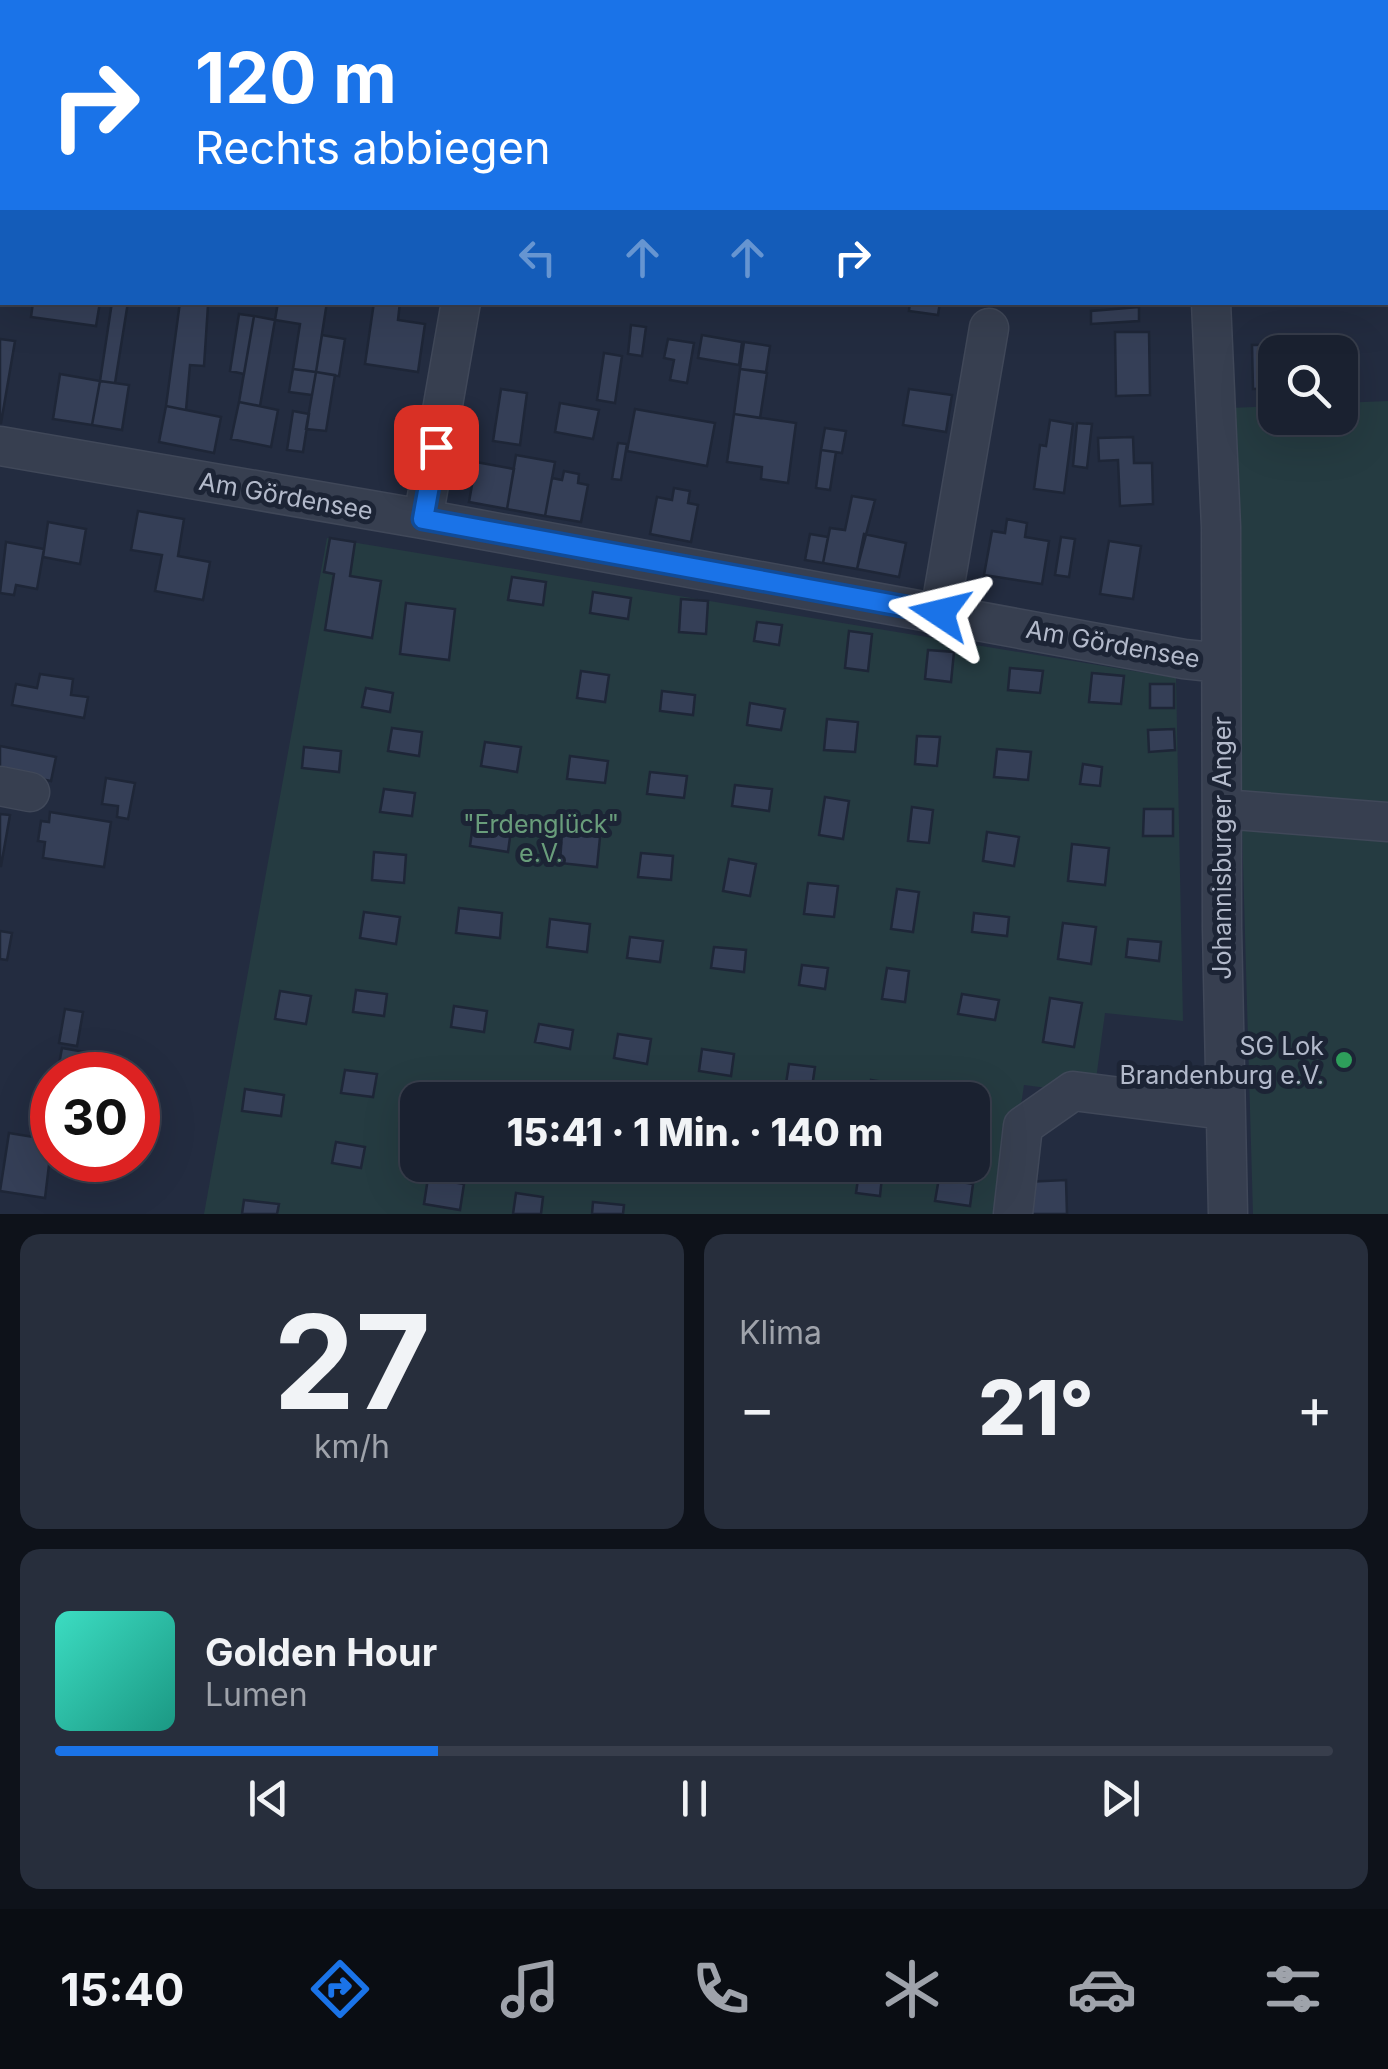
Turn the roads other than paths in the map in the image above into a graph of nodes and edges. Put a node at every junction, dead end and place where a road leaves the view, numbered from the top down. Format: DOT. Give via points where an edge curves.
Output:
graph roads {
  1 [pos="459,305"];
  2 [pos="1211,305"];
  3 [pos="988,328"];
  4 [pos="0,446"];
  5 [pos="423,519"];
  6 [pos="940,613"];
  7 [pos="1222,662"];
  8 [pos="1223,809"];
  9 [pos="1388,822"];
  10 [pos="1224,1110"];
  11 [pos="1013,1214"];
  12 [pos="1228,1214"];
  1 -- 5 [label="street"];
  2 -- 7 [label="street, Johannisburger Anger"];
  3 -- 6 [label="street"];
  4 -- 5 [label="street, Am Gördensee"];
  5 -- 6 [label="street, Am Gördensee"];
  6 -- 7 [label="street, Am Gördensee"];
  7 -- 8 [label="street, Johannisburger Anger"];
  8 -- 9 [label="street"];
  8 -- 10 [label="street, Johannisburger Anger"];
  10 -- 11 [label="street" via="1073,1091 1023,1126"];
  10 -- 12 [label="street, Johannisburger Anger"];
}
